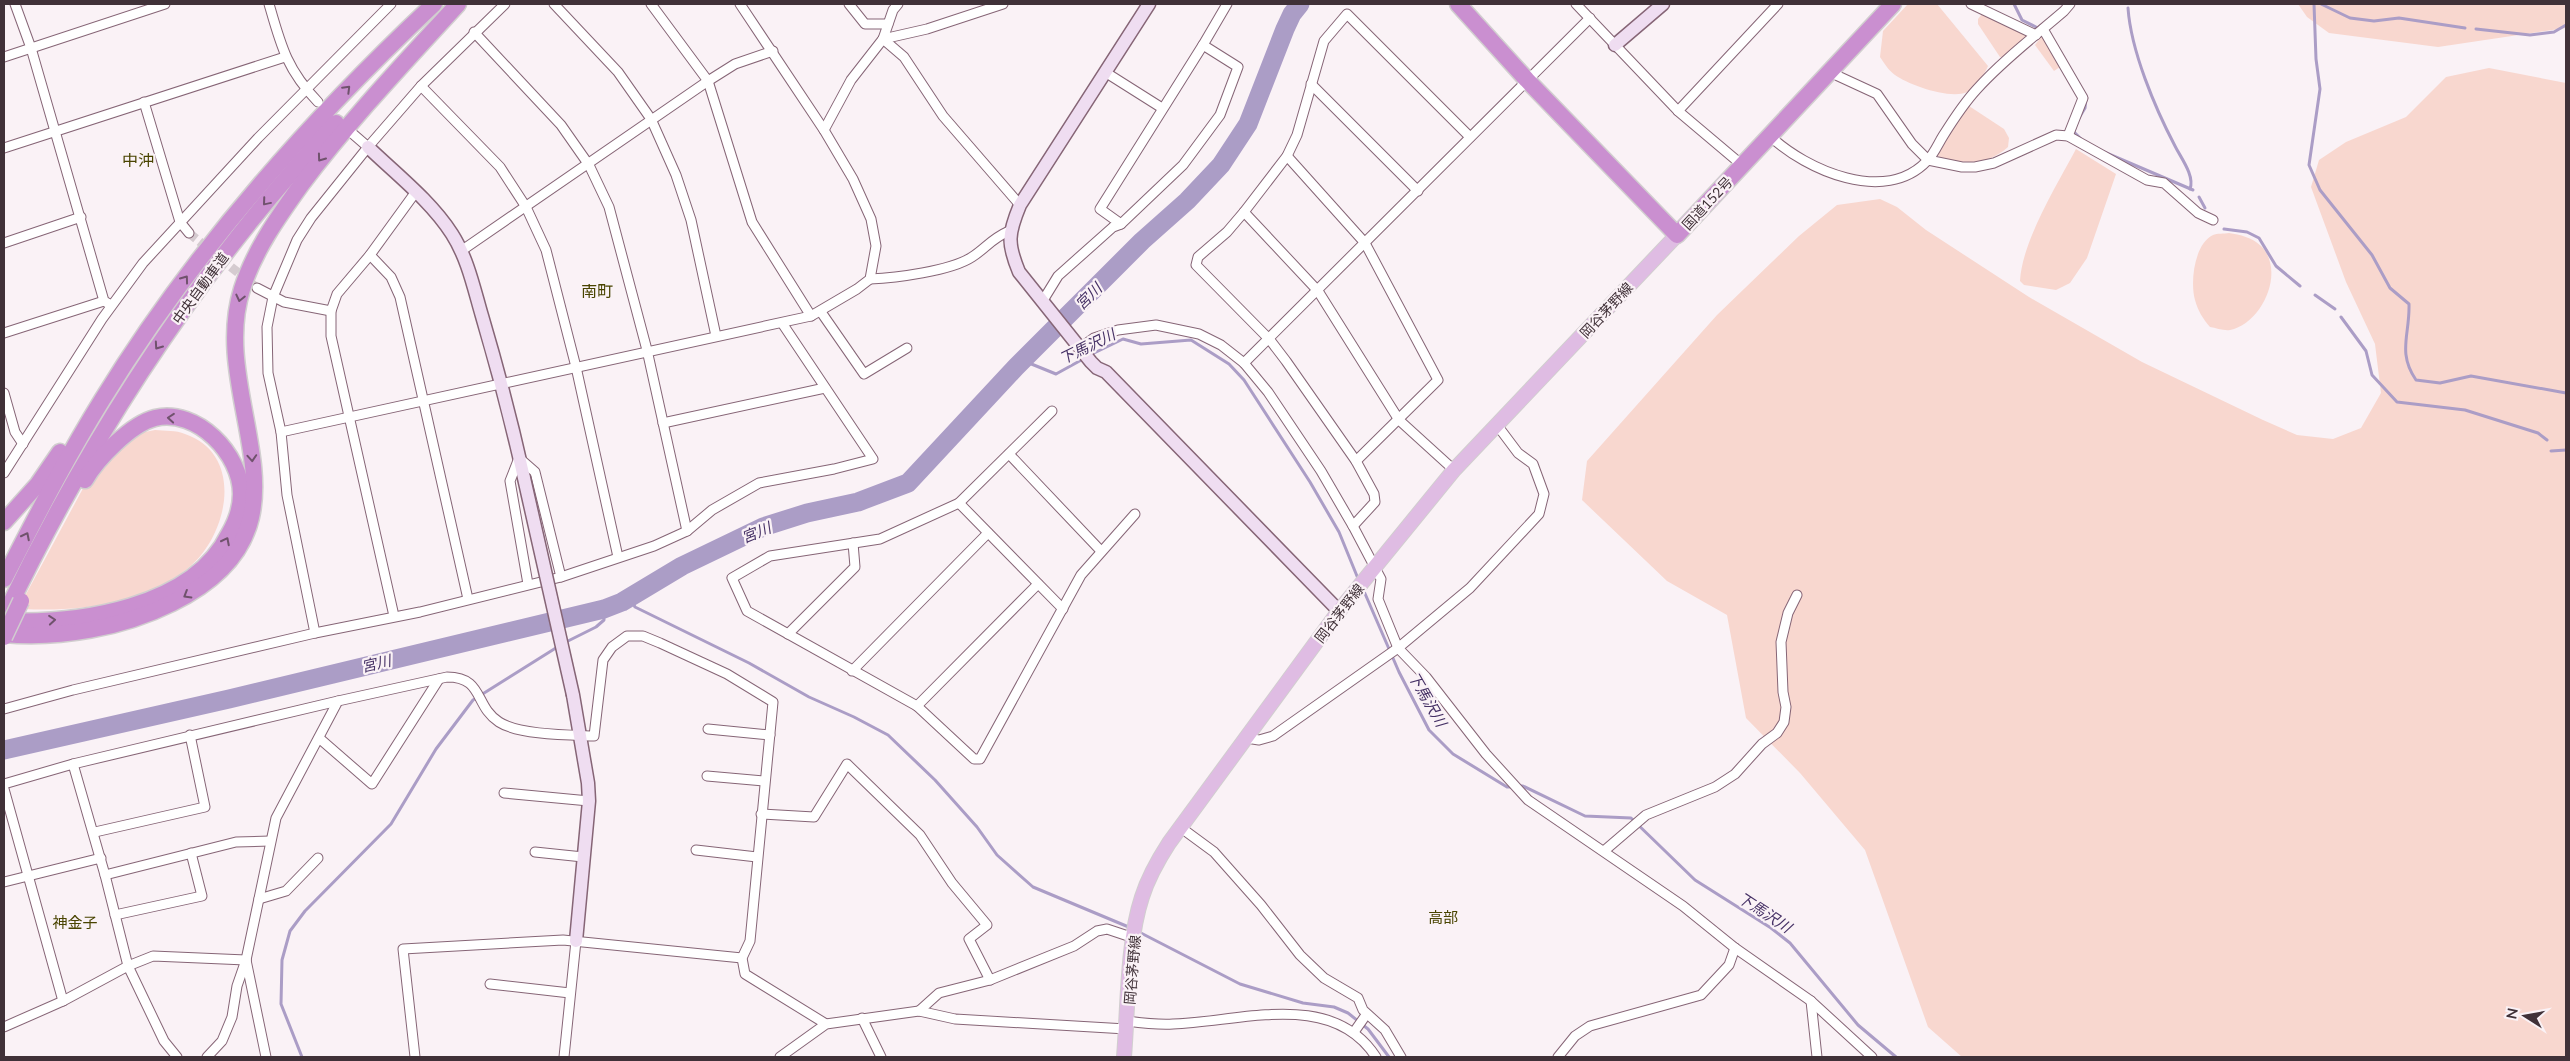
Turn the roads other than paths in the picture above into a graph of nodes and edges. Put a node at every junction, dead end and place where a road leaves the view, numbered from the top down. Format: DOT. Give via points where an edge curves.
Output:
graph roads {
  1 [pos="15,4"];
  2 [pos="165,4"];
  3 [pos="268,4"];
  4 [pos="391,4"];
  5 [pos="434,4"];
  6 [pos="457,4"];
  7 [pos="505,4"];
  8 [pos="554,4"];
  9 [pos="651,4"];
  10 [pos="740,4"];
  11 [pos="849,4"];
  12 [pos="898,4"];
  13 [pos="1003,4"];
  14 [pos="1149,4"];
  15 [pos="1227,4"];
  16 [pos="1458,4"];
  17 [pos="1576,4"];
  18 [pos="1663,4"];
  19 [pos="1778,4"];
  20 [pos="1892,4"];
  21 [pos="1971,4"];
  22 [pos="2070,4"];
  23 [pos="1590,18"];
  24 [pos="888,24"];
  25 [pos="474,32"];
  26 [pos="2039,32"];
  27 [pos="883,39"];
  28 [pos="1203,45"];
  29 [pos="1615,45"];
  30 [pos="31,48"];
  31 [pos="773,51"];
  32 [pos="4,57"];
  33 [pos="285,57"];
  34 [pos="1832,70"];
  35 [pos="1105,72"];
  36 [pos="1527,80"];
  37 [pos="708,81"];
  38 [pos="1311,84"];
  39 [pos="421,86"];
  40 [pos="306,89"];
  41 [pos="144,102"];
  42 [pos="318,102"];
  43 [pos="1162,108"];
  44 [pos="1678,111"];
  45 [pos="651,120"];
  46 [pos="824,130"];
  47 [pos="56,132"];
  48 [pos="353,134"];
  49 [pos="1770,136"];
  50 [pos="2068,136"];
  51 [pos="1470,137"];
  52 [pos="368,147"];
  53 [pos="4,148"];
  54 [pos="1287,156"];
  55 [pos="1928,160"];
  56 [pos="589,165"];
  57 [pos="1742,166"];
  58 [pos="1418,191"];
  59 [pos="415,193"];
  60 [pos="1020,205"];
  61 [pos="526,207"];
  62 [pos="1244,212"];
  63 [pos="81,217"];
  64 [pos="2213,220"];
  65 [pos="180,222"];
  66 [pos="1120,224"];
  67 [pos="1009,231"];
  68 [pos="189,233"];
  69 [pos="1677,235"];
  70 [pos="4,243"];
  71 [pos="1365,243"];
  72 [pos="461,251"];
  73 [pos="370,255"];
  74 [pos="870,279"];
  75 [pos="257,288"];
  76 [pos="1318,291"];
  77 [pos="273,297"];
  78 [pos="108,303"];
  79 [pos="1044,305"];
  80 [pos="331,311"];
  81 [pos="821,312"];
  82 [pos="811,316"];
  83 [pos="156,320"];
  84 [pos="782,323"];
  85 [pos="4,333"];
  86 [pos="716,336"];
  87 [pos="1270,340"];
  88 [pos="907,348"];
  89 [pos="1079,349"];
  90 [pos="647,350"];
  91 [pos="1244,363"];
  92 [pos="576,367"];
  93 [pos="502,383"];
  94 [pos="825,388"];
  95 [pos="4,393"];
  96 [pos="424,401"];
  97 [pos="1052,411"];
  98 [pos="350,416"];
  99 [pos="1398,420"];
  100 [pos="663,423"];
  101 [pos="1497,426"];
  102 [pos="281,432"];
  103 [pos="23,444"];
  104 [pos="1009,454"];
  105 [pos="519,458"];
  106 [pos="1356,461"];
  107 [pos="1454,470"];
  108 [pos="4,473"];
  109 [pos="959,503"];
  110 [pos="1135,514"];
  111 [pos="4,522"];
  112 [pos="1352,526"];
  113 [pos="687,531"];
  114 [pos="988,534"];
  115 [pos="853,543"];
  116 [pos="1100,551"];
  117 [pos="618,557"];
  118 [pos="1375,568"];
  119 [pos="561,577"];
  120 [pos="4,580"];
  121 [pos="528,584"];
  122 [pos="1038,584"];
  123 [pos="1797,595"];
  124 [pos="17,599"];
  125 [pos="468,599"];
  126 [pos="1063,609"];
  127 [pos="1339,611"];
  128 [pos="394,616"];
  129 [pos="4,617"];
  130 [pos="4,621"];
  131 [pos="314,633"];
  132 [pos="788,634"];
  133 [pos="4,636"];
  134 [pos="1397,649"];
  135 [pos="852,671"];
  136 [pos="439,679"];
  137 [pos="338,701"];
  138 [pos="917,706"];
  139 [pos="4,709"];
  140 [pos="708,729"];
  141 [pos="190,735"];
  142 [pos="770,735"];
  143 [pos="581,736"];
  144 [pos="319,738"];
  145 [pos="1246,738"];
  146 [pos="73,764"];
  147 [pos="707,776"];
  148 [pos="764,781"];
  149 [pos="4,784"];
  150 [pos="4,789"];
  151 [pos="504,793"];
  152 [pos="589,801"];
  153 [pos="761,814"];
  154 [pos="1180,827"];
  155 [pos="95,832"];
  156 [pos="270,841"];
  157 [pos="696,850"];
  158 [pos="1604,851"];
  159 [pos="535,852"];
  160 [pos="191,853"];
  161 [pos="757,856"];
  162 [pos="583,857"];
  163 [pos="101,858"];
  164 [pos="318,858"];
  165 [pos="105,875"];
  166 [pos="27,876"];
  167 [pos="4,882"];
  168 [pos="259,899"];
  169 [pos="115,915"];
  170 [pos="1135,932"];
  171 [pos="576,941"];
  172 [pos="1735,948"];
  173 [pos="742,958"];
  174 [pos="246,960"];
  175 [pos="128,966"];
  176 [pos="990,980"];
  177 [pos="490,984"];
  178 [pos="570,993"];
  179 [pos="62,1001"];
  180 [pos="1811,1001"];
  181 [pos="920,1011"];
  182 [pos="862,1018"];
  183 [pos="1360,1022"];
  184 [pos="826,1024"];
  185 [pos="1127,1025"];
  186 [pos="4,1027"];
  187 [pos="177,1057"];
  188 [pos="207,1057"];
  189 [pos="266,1057"];
  190 [pos="415,1057"];
  191 [pos="564,1057"];
  192 [pos="780,1057"];
  193 [pos="881,1057"];
  194 [pos="1124,1057"];
  195 [pos="1376,1057"];
  196 [pos="1401,1057"];
  197 [pos="1558,1057"];
  198 [pos="1817,1057"];
  199 [pos="1872,1057"];
  1 -- 30 [label="street"];
  2 -- 30 [label="street"];
  3 -- 33 [label="street"];
  4 -- 40 [label="street"];
  83 -- 5 [label="highway, 中央自動車道, one-way" via="215,239 286,156 340,95"];
  6 -- 124 [label="highway, 中央自動車道, one-way" via="353,105 298,164 200,285 129,389 83,465"];
  6 -- 133 [label="highway, one-way" via="332,143 275,221 250,268 236,314 235,342 252,448 255,497 248,528 226,566 206,583 155,612 91,630"];
  7 -- 25 [label="street"];
  8 -- 45 [label="street" via="618,72"];
  9 -- 37 [label="street"];
  10 -- 31 [label="street"];
  11 -- 24 [label="street" via="865,24"];
  12 -- 24 [label="street"];
  13 -- 27 [label="street" via="927,29"];
  14 -- 35 [label="street"];
  15 -- 28 [label="street"];
  16 -- 36 [label="highway, 国道152号"];
  17 -- 23 [label="street"];
  18 -- 29 [label="street"];
  19 -- 44 [label="street"];
  20 -- 34 [label="highway, 国道152号"];
  21 -- 26 [label="street"];
  22 -- 26 [label="street"];
  23 -- 29 [label="street"];
  23 -- 36 [label="street"];
  24 -- 27 [label="street"];
  25 -- 39 [label="street"];
  25 -- 56 [label="street" via="562,125"];
  26 -- 50 [label="street" via="2083,98"];
  26 -- 55 [label="street" via="1976,91"];
  27 -- 46 [label="street" via="851,80"];
  27 -- 60 [label="street" via="904,57 943,116"];
  28 -- 43 [label="street"];
  28 -- 66 [label="street" via="1238,67 1228,98 1220,115 1183,164"];
  29 -- 44 [label="street"];
  30 -- 32 [label="street"];
  30 -- 47 [label="street"];
  31 -- 37 [label="street" via="735,64"];
  31 -- 46 [label="street"];
  33 -- 40 [label="street"];
  33 -- 41 [label="street"];
  34 -- 49 [label="highway, 国道152号"];
  34 -- 55 [label="street" via="1877,94 1912,144"];
  35 -- 43 [label="street"];
  35 -- 60 [label="street"];
  36 -- 51 [label="street"];
  36 -- 69 [label="highway, 国道152号"];
  37 -- 45 [label="street"];
  37 -- 82 [label="street" via="752,222"];
  38 -- 51 [label="street" via="1324,41 1347,14"];
  38 -- 54 [label="street" via="1297,136"];
  38 -- 58 [label="street"];
  39 -- 52 [label="street"];
  39 -- 61 [label="street" via="500,167"];
  40 -- 42 [label="street"];
  40 -- 65 [label="street"];
  41 -- 47 [label="street"];
  41 -- 65 [label="street"];
  43 -- 66 [label="street" via="1100,209"];
  44 -- 57 [label="street"];
  45 -- 56 [label="street"];
  45 -- 86 [label="street" via="676,175 691,220"];
  46 -- 74 [label="street" via="853,179 871,219 876,246"];
  47 -- 53 [label="street"];
  47 -- 63 [label="street"];
  48 -- 52 [label="street"];
  49 -- 55 [label="street" via="1792,155 1844,179 1883,181 1899,178"];
  49 -- 57 [label="highway, 国道152号"];
  50 -- 55 [label="street" via="2056,135 1994,163 1975,167 1962,168"];
  50 -- 64 [label="street" via="2147,180 2164,183 2198,213"];
  51 -- 58 [label="street"];
  52 -- 59 [label="street"];
  52 -- 77 [label="street" via="296,240"];
  54 -- 62 [label="street"];
  54 -- 71 [label="street"];
  56 -- 61 [label="street"];
  56 -- 90 [label="street" via="609,207"];
  57 -- 69 [label="highway, 国道152号"];
  58 -- 71 [label="street"];
  59 -- 72 [label="street" via="448,228"];
  59 -- 73 [label="street"];
  60 -- 67 [label="street"];
  61 -- 72 [label="street"];
  61 -- 92 [label="street" via="546,250"];
  62 -- 76 [label="street"];
  62 -- 87 [label="street" via="1198,257 1196,266"];
  63 -- 70 [label="street"];
  63 -- 78 [label="street"];
  65 -- 68 [label="street"];
  65 -- 78 [label="street"];
  66 -- 79 [label="street" via="1058,276"];
  67 -- 74 [label="street" via="993,238 965,261 927,271"];
  67 -- 79 [label="street" via="1019,272"];
  69 -- 101 [label="main road, 岡谷茅野線"];
  71 -- 76 [label="street"];
  71 -- 99 [label="street" via="1438,380"];
  72 -- 93 [label="street"];
  73 -- 80 [label="street" via="337,294"];
  73 -- 96 [label="street" via="391,277 400,297"];
  74 -- 81 [label="street"];
  75 -- 77 [label="street"];
  76 -- 87 [label="street"];
  76 -- 99 [label="street"];
  77 -- 80 [label="street"];
  77 -- 102 [label="street" via="267,327 268,373"];
  78 -- 85 [label="street"];
  78 -- 103 [label="street"];
  79 -- 89 [label="street"];
  80 -- 98 [label="street" via="331,336"];
  81 -- 82 [label="street"];
  81 -- 88 [label="street" via="864,374"];
  82 -- 84 [label="street"];
  83 -- 111 [label="highway" via="131,342 38,484"];
  120 -- 83 [label="highway, 中央自動車道, one-way" via="46,496 102,399"];
  84 -- 86 [label="street"];
  84 -- 94 [label="street"];
  86 -- 90 [label="street"];
  87 -- 91 [label="street"];
  87 -- 106 [label="street"];
  89 -- 91 [label="street" via="1094,338 1118,330 1156,325 1199,334 1221,345"];
  89 -- 127 [label="street" via="1097,368 1106,372"];
  90 -- 92 [label="street"];
  90 -- 100 [label="street"];
  91 -- 112 [label="street" via="1268,392"];
  92 -- 93 [label="street"];
  92 -- 117 [label="street"];
  93 -- 96 [label="street"];
  93 -- 105 [label="street"];
  94 -- 100 [label="street"];
  94 -- 113 [label="street" via="873,459 759,483 712,510"];
  95 -- 103 [label="street" via="15,432"];
  96 -- 98 [label="street"];
  96 -- 125 [label="street"];
  97 -- 104 [label="street"];
  98 -- 102 [label="street"];
  98 -- 128 [label="street"];
  99 -- 106 [label="street"];
  99 -- 107 [label="street"];
  100 -- 113 [label="street"];
  101 -- 107 [label="main road, 岡谷茅野線"];
  101 -- 134 [label="street" via="1518,453 1533,464 1544,494 1539,514 1470,588"];
  102 -- 131 [label="street" via="287,495"];
  103 -- 108 [label="street"];
  104 -- 109 [label="street"];
  104 -- 116 [label="street"];
  105 -- 119 [label="street" via="535,472"];
  105 -- 121 [label="street" via="510,481"];
  105 -- 143 [label="street, bridge"];
  106 -- 112 [label="street" via="1375,502"];
  107 -- 118 [label="main road, 岡谷茅野線"];
  109 -- 114 [label="street"];
  109 -- 115 [label="street" via="880,538"];
  110 -- 116 [label="street"];
  112 -- 118 [label="street"];
  113 -- 117 [label="street"];
  114 -- 122 [label="street"];
  114 -- 135 [label="street"];
  115 -- 132 [label="street" via="855,567"];
  115 -- 132 [label="street" via="770,556 732,578 747,611"];
  116 -- 126 [label="street" via="1081,575"];
  117 -- 119 [label="street"];
  118 -- 127 [label="main road, 岡谷茅野線"];
  118 -- 134 [label="street" via="1381,579 1378,599"];
  119 -- 121 [label="street"];
  121 -- 125 [label="street"];
  122 -- 126 [label="street"];
  122 -- 138 [label="street"];
  123 -- 158 [label="street" via="1788,613 1781,642 1786,707 1784,722 1776,734 1762,744 1735,774 1715,787 1646,814"];
  124 -- 129 [label="highway, 中央自動車道"];
  130 -- 124 [label="highway, one-way" via="89,617 132,606 198,574 222,549 237,519 241,494 235,469 224,449 209,432 173,417 154,418 123,436 89,472"];
  124 -- 133 [label="highway, bridge"];
  125 -- 128 [label="street"];
  126 -- 138 [label="street" via="980,759 974,759"];
  127 -- 145 [label="main road, 岡谷茅野線"];
  128 -- 131 [label="street"];
  131 -- 139 [label="street"];
  132 -- 135 [label="street"];
  134 -- 145 [label="street" via="1273,736 1259,740"];
  134 -- 158 [label="street" via="1426,677 1486,754 1528,800"];
  135 -- 138 [label="street"];
  136 -- 137 [label="street"];
  136 -- 143 [label="street" via="464,678 497,721 512,728"];
  136 -- 144 [label="street" via="372,784"];
  137 -- 141 [label="street"];
  137 -- 144 [label="street"];
  140 -- 142 [label="street"];
  141 -- 146 [label="street"];
  141 -- 155 [label="street" via="205,807"];
  142 -- 143 [label="street" via="773,702 727,674 643,636 627,636 612,647 603,660 594,736"];
  142 -- 148 [label="street"];
  143 -- 152 [label="street"];
  144 -- 156 [label="street" via="276,818"];
  145 -- 154 [label="main road, 岡谷茅野線"];
  146 -- 149 [label="street"];
  146 -- 155 [label="street"];
  147 -- 148 [label="street"];
  148 -- 153 [label="street"];
  150 -- 166 [label="street"];
  151 -- 152 [label="street"];
  152 -- 162 [label="street"];
  153 -- 161 [label="street"];
  153 -- 176 [label="street" via="814,817 847,764 920,835 952,883 987,925 969,939"];
  154 -- 170 [label="main road, 岡谷茅野線" via="1152,872 1141,898"];
  154 -- 183 [label="street" via="1214,852 1300,955 1324,978 1358,998"];
  155 -- 163 [label="street"];
  156 -- 160 [label="street" via="236,842"];
  156 -- 168 [label="street"];
  157 -- 161 [label="street"];
  158 -- 172 [label="street" via="1683,906"];
  159 -- 162 [label="street"];
  160 -- 165 [label="street"];
  160 -- 169 [label="street" via="202,896"];
  161 -- 173 [label="street" via="750,941"];
  162 -- 171 [label="street"];
  163 -- 165 [label="street"];
  163 -- 166 [label="street"];
  164 -- 168 [label="street" via="286,892"];
  165 -- 169 [label="street"];
  166 -- 167 [label="street"];
  166 -- 179 [label="street"];
  168 -- 174 [label="street"];
  169 -- 175 [label="street"];
  170 -- 176 [label="street" via="1098,931 1074,946"];
  170 -- 185 [label="main road, 岡谷茅野線"];
  171 -- 173 [label="street"];
  171 -- 178 [label="street"];
  171 -- 190 [label="street" via="403,950"];
  172 -- 180 [label="street"];
  172 -- 197 [label="street" via="1728,966 1701,995 1590,1026 1575,1036"];
  173 -- 184 [label="street" via="745,974"];
  174 -- 175 [label="street" via="153,956"];
  174 -- 188 [label="street" via="222,1041"];
  174 -- 189 [label="street"];
  175 -- 179 [label="street"];
  175 -- 187 [label="street" via="164,1041"];
  176 -- 181 [label="street" via="939,993"];
  177 -- 178 [label="street"];
  178 -- 191 [label="street"];
  179 -- 186 [label="street"];
  180 -- 198 [label="street"];
  180 -- 199 [label="street"];
  181 -- 182 [label="street"];
  181 -- 185 [label="street" via="955,1019"];
  182 -- 184 [label="street"];
  182 -- 193 [label="street"];
  183 -- 185 [label="street" via="1332,1021 1300,1014"];
  183 -- 195 [label="street" via="1368,1046"];
  183 -- 196 [label="street" via="1385,1030"];
  184 -- 192 [label="street"];
  185 -- 194 [label="main road, 岡谷茅野線"];
}
